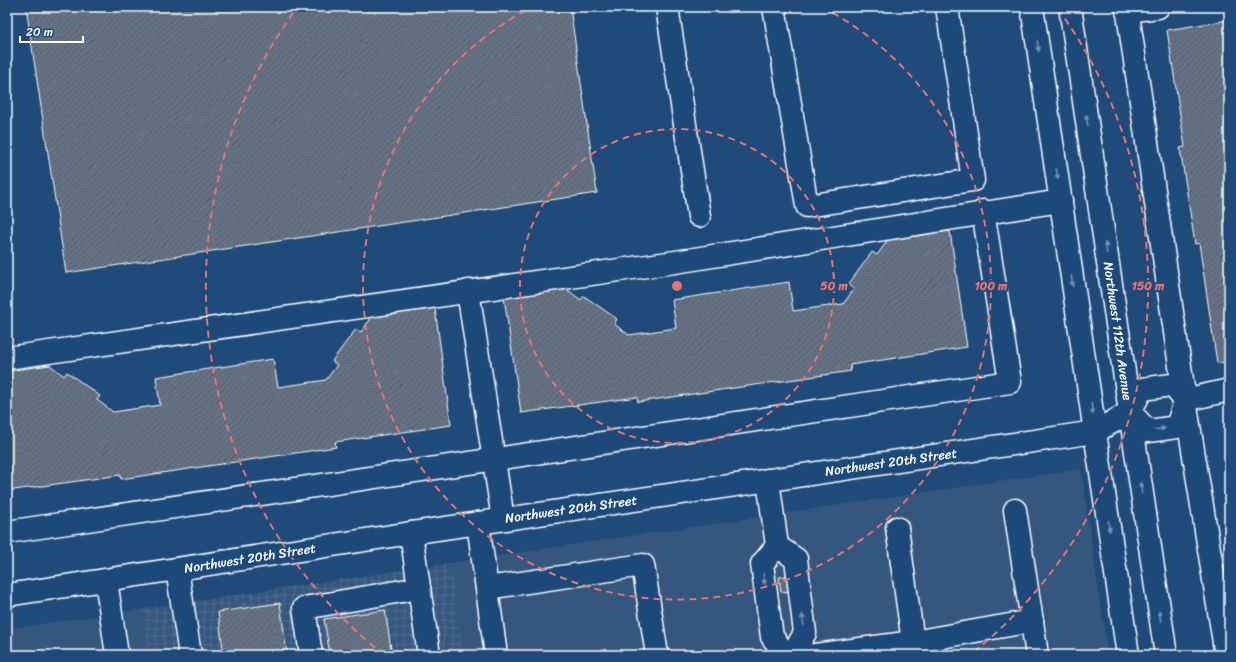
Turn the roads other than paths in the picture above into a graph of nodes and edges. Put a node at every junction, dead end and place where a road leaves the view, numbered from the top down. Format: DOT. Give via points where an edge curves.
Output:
graph roads {
  1 [pos="667,7"];
  2 [pos="774,7"];
  3 [pos="947,7"];
  4 [pos="1032,7"];
  5 [pos="1070,7"];
  6 [pos="1158,7"];
  7 [pos="1127,9"];
  8 [pos="1060,201"];
  9 [pos="983,211"];
  10 [pos="699,216"];
  11 [pos="468,291"];
  12 [pos="7,358"];
  13 [pos="1229,390"];
  14 [pos="1185,400"];
  15 [pos="1130,412"];
  16 [pos="1095,432"];
  17 [pos="493,460"];
  18 [pos="768,480"];
  19 [pos="1015,510"];
  20 [pos="503,519"];
  21 [pos="478,523"];
  22 [pos="896,528"];
  23 [pos="7,532"];
  24 [pos="411,533"];
  25 [pos="777,546"];
  26 [pos="177,569"];
  27 [pos="106,580"];
  28 [pos="419,588"];
  29 [pos="487,588"];
  30 [pos="7,595"];
  31 [pos="1032,622"];
  32 [pos="913,642"];
  33 [pos="117,655"];
  34 [pos="190,655"];
  35 [pos="311,655"];
  36 [pos="429,655"];
  37 [pos="496,655"];
  38 [pos="657,655"];
  39 [pos="787,655"];
  40 [pos="792,655"];
  41 [pos="815,655"];
  42 [pos="1036,655"];
  43 [pos="1128,655"];
  44 [pos="1166,655"];
  45 [pos="1226,655"];
  1 -- 10 [label="street"];
  2 -- 3 [label="street" via="807,206 974,180"];
  4 -- 8 [label="street, one-way"];
  15 -- 5 [label="street, Northwest 112th Avenue, one-way"];
  6 -- 7 [label="street"];
  7 -- 14 [label="street"];
  8 -- 9 [label="street"];
  8 -- 16 [label="street, one-way"];
  9 -- 11 [label="street" via="675,262"];
  9 -- 17 [label="street" via="1010,382"];
  11 -- 12 [label="street"];
  11 -- 17 [label="street"];
  13 -- 14 [label="street"];
  14 -- 15 [label="street" via="1172,385 1142,389"];
  15 -- 14 [label="street, one-way" via="1148,431 1177,427"];
  14 -- 45 [label="street"];
  15 -- 16 [label="street, Northwest 20th Street"];
  44 -- 15 [label="street, Northwest 112th Avenue, one-way"];
  16 -- 18 [label="street, Northwest 20th Street"];
  16 -- 43 [label="street, one-way"];
  17 -- 20 [label="street"];
  17 -- 23 [label="street"];
  18 -- 20 [label="street, Northwest 20th Street"];
  18 -- 25 [label="street"];
  19 -- 31 [label="street"];
  20 -- 21 [label="street, Northwest 20th Street"];
  21 -- 24 [label="street, Northwest 20th Street"];
  21 -- 29 [label="street"];
  22 -- 32 [label="street"];
  24 -- 26 [label="street, Northwest 20th Street"];
  24 -- 28 [label="street"];
  25 -- 39 [label="street, one-way" via="762,564 772,637"];
  40 -- 25 [label="street, one-way" via="805,633 796,559"];
  26 -- 27 [label="street, Northwest 20th Street"];
  26 -- 34 [label="street"];
  27 -- 30 [label="street, Northwest 20th Street"];
  27 -- 33 [label="street"];
  28 -- 35 [label="street" via="304,608"];
  28 -- 36 [label="street"];
  29 -- 37 [label="street"];
  29 -- 38 [label="street" via="643,565"];
  31 -- 32 [label="street"];
  31 -- 42 [label="street"];
  32 -- 41 [label="street"];
}
